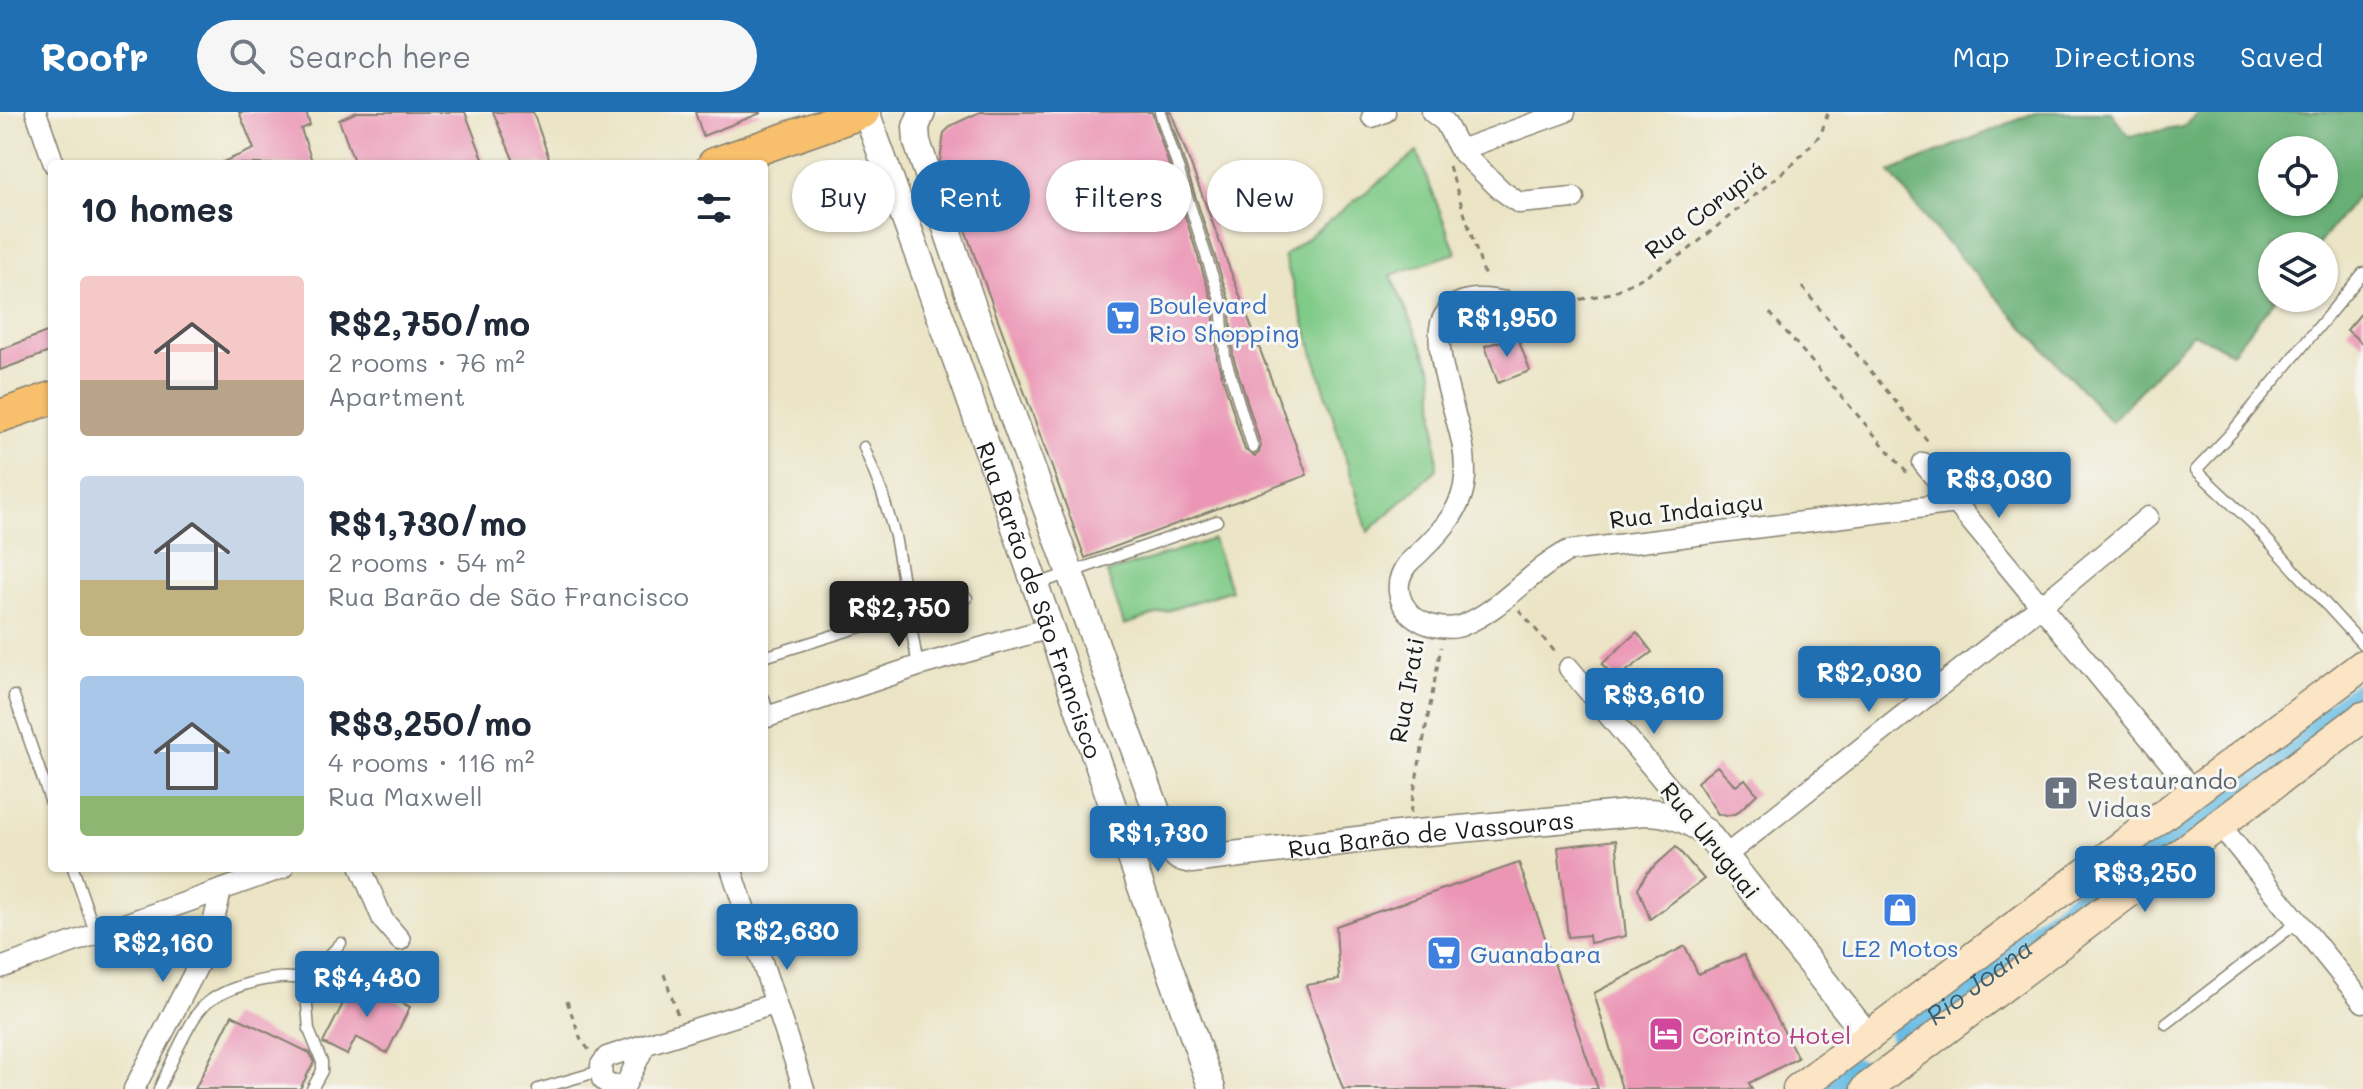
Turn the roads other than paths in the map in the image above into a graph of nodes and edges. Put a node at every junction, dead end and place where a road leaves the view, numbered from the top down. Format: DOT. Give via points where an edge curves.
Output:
graph roads {
  1 [pos="36,112"];
  2 [pos="864,112"];
  3 [pos="922,112"];
  4 [pos="1160,112"];
  5 [pos="1432,112"];
  6 [pos="1565,112"];
  7 [pos="1453,153"];
  8 [pos="53,160"];
  9 [pos="726,160"];
  10 [pos="1574,198"];
  11 [pos="2363,273"];
  12 [pos="1529,307"];
  13 [pos="48,399"];
  14 [pos="0,416"];
  15 [pos="864,447"];
  16 [pos="1253,448"];
  17 [pos="1923,463"];
  18 [pos="1957,503"];
  19 [pos="2148,517"];
  20 [pos="1217,521"];
  21 [pos="1069,573"];
  22 [pos="1035,585"];
  23 [pos="967,598"];
  24 [pos="2041,606"];
  25 [pos="908,612"];
  26 [pos="1050,628"];
  27 [pos="1444,628"];
  28 [pos="2363,645"];
  29 [pos="768,656"];
  30 [pos="1101,660"];
  31 [pos="2363,665"];
  32 [pos="918,666"];
  33 [pos="1569,668"];
  34 [pos="14,696"];
  35 [pos="768,709"];
  36 [pos="2363,717"];
  37 [pos="2195,793"];
  38 [pos="48,794"];
  39 [pos="2219,824"];
  40 [pos="1706,832"];
  41 [pos="1172,847"];
  42 [pos="1129,851"];
  43 [pos="1725,856"];
  44 [pos="74,872"];
  45 [pos="272,872"];
  46 [pos="363,872"];
  47 [pos="732,872"];
  48 [pos="221,891"];
  49 [pos="1143,895"];
  50 [pos="2298,922"];
  51 [pos="96,935"];
  52 [pos="400,940"];
  53 [pos="341,943"];
  54 [pos="0,968"];
  55 [pos="305,980"];
  56 [pos="2363,1002"];
  57 [pos="774,1004"];
  58 [pos="2166,1024"];
  59 [pos="1868,1037"];
  60 [pos="645,1045"];
  61 [pos="600,1068"];
  62 [pos="1902,1079"];
  63 [pos="134,1089"];
  64 [pos="159,1089"];
  65 [pos="312,1089"];
  66 [pos="538,1089"];
  67 [pos="804,1089"];
  68 [pos="1212,1089"];
  69 [pos="1798,1089"];
  70 [pos="1866,1089"];
  1 -- 8 [label="street"];
  2 -- 9 [label="main road"];
  2 -- 22 [label="street, Rua Barão de São Francisco"];
  3 -- 21 [label="street, Rua Barão de São Francisco" via="917,142"];
  4 -- 16 [label="lane" via="1221,302 1225,357"];
  5 -- 7 [label="street" via="1445,122"];
  6 -- 7 [label="street"];
  7 -- 10 [label="street" via="1519,203"];
  11 -- 28 [label="lane" via="2196,470"];
  12 -- 27 [label="street, Rua Irati" via="1471,299 1454,305 1439,327 1464,449 1464,492 1440,532 1405,567 1397,587 1415,619"];
  13 -- 14 [label="main road"];
  15 -- 25 [label="lane" via="895,536"];
  17 -- 18 [label="street"];
  18 -- 24 [label="street"];
  18 -- 27 [label="street, Rua Indaiaçu" via="1568,551 1485,613"];
  19 -- 24 [label="street"];
  20 -- 21 [label="lane"];
  21 -- 22 [label="lane"];
  21 -- 30 [label="street, Rua Barão de São Francisco"];
  22 -- 26 [label="street, Rua Barão de São Francisco"];
  23 -- 25 [label="lane"];
  24 -- 37 [label="street"];
  24 -- 43 [label="street"];
  25 -- 29 [label="lane"];
  25 -- 32 [label="lane"];
  26 -- 30 [label="street" via="1071,623"];
  26 -- 32 [label="street"];
  26 -- 42 [label="street, Rua Barão de São Francisco"];
  30 -- 41 [label="street, Rua Barão de São Francisco"];
  31 -- 37 [label="main road"];
  32 -- 35 [label="street"];
  33 -- 40 [label="street, Rua Uruguai"];
  34 -- 38 [label="lane"];
  36 -- 39 [label="main road"];
  37 -- 59 [label="main road"];
  39 -- 50 [label="street"];
  39 -- 62 [label="main road"];
  40 -- 41 [label="street, Rua Barão de Vassouras" via="1663,812 1406,834 1191,860"];
  40 -- 43 [label="street, Rua Uruguai"];
  41 -- 42 [label="street"];
  41 -- 49 [label="street"];
  42 -- 49 [label="street, Rua Barão de São Francisco"];
  43 -- 59 [label="street, Rua Uruguai"];
  44 -- 51 [label="lane"];
  45 -- 48 [label="street"];
  46 -- 52 [label="street" via="383,920"];
  47 -- 57 [label="street"];
  48 -- 51 [label="street"];
  48 -- 63 [label="street" via="207,948"];
  49 -- 68 [label="street, Rua Barão de São Francisco"];
  50 -- 56 [label="street"];
  50 -- 58 [label="lane"];
  51 -- 54 [label="street"];
  53 -- 55 [label="lane"];
  55 -- 64 [label="lane" via="259,980 215,997 200,1011"];
  55 -- 65 [label="lane" via="309,1030 322,1062"];
  57 -- 60 [label="street"];
  57 -- 67 [label="street"];
  59 -- 62 [label="main road, Rua Uruguai"];
  59 -- 69 [label="main road"];
  60 -- 61 [label="street" via="607,1057"];
  60 -- 61 [label="street" via="626,1084 608,1084"];
  61 -- 66 [label="lane"];
  62 -- 70 [label="main road"];
}
